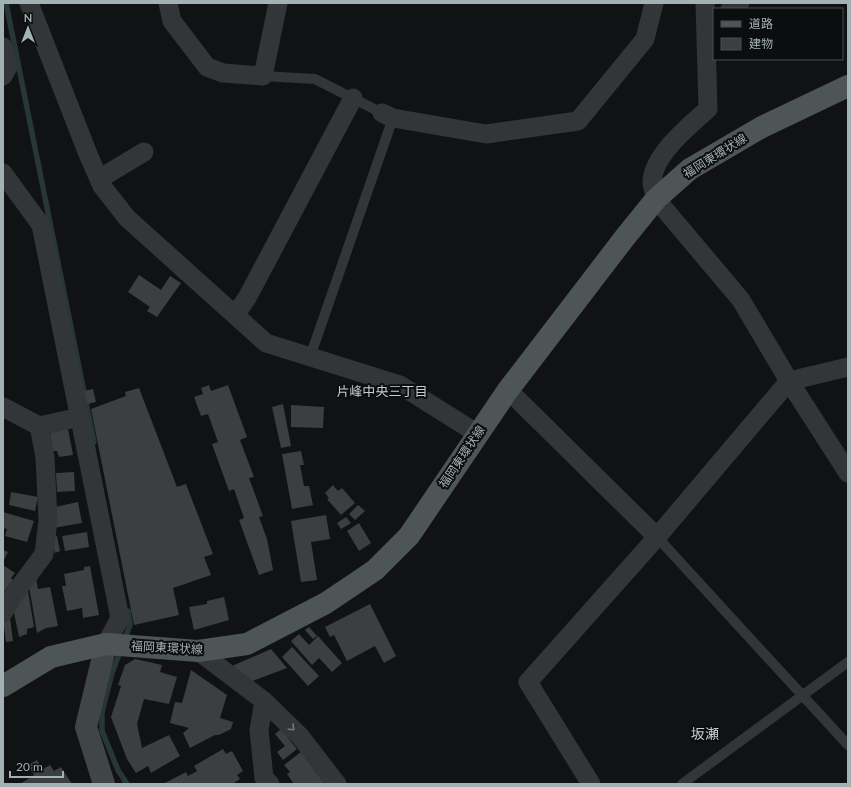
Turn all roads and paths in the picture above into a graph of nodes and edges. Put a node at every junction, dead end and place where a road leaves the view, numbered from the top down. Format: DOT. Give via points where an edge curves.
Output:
graph roads {
  1 [pos="29,3"];
  2 [pos="168,3"];
  3 [pos="278,3"];
  4 [pos="654,3"];
  5 [pos="705,3"];
  6 [pos="710,21"];
  7 [pos="3,47"];
  8 [pos="3,76"];
  9 [pos="263,76"];
  10 [pos="848,86"];
  11 [pos="353,98"];
  12 [pos="388,116"];
  13 [pos="144,152"];
  14 [pos="3,173"];
  15 [pos="99,179"];
  16 [pos="656,199"];
  17 [pos="235,315"];
  18 [pos="310,357"];
  19 [pos="848,367"];
  20 [pos="789,381"];
  21 [pos="508,390"];
  22 [pos="3,407"];
  23 [pos="80,417"];
  24 [pos="39,426"];
  25 [pos="478,434"];
  26 [pos="848,472"];
  27 [pos="657,537"];
  28 [pos="3,612"];
  29 [pos="106,644"];
  30 [pos="198,652"];
  31 [pos="848,662"];
  32 [pos="3,686"];
  33 [pos="802,696"];
  34 [pos="264,702"];
  35 [pos="848,745"];
  36 [pos="104,784"];
  37 [pos="270,784"];
  38 [pos="337,784"];
  39 [pos="591,784"];
  40 [pos="682,784"];
  1 -- 15 [label="street"];
  2 -- 9 [label="street" via="172,21 207,67 223,73"];
  3 -- 9 [label="street"];
  4 -- 12 [label="street" via="645,39 578,121 486,134"];
  5 -- 6 [label="street"];
  6 -- 16 [label="street" via="708,109 676,139 655,169 652,182"];
  7 -- 8 [label="street" via="8,67"];
  9 -- 11 [label="lane" via="315,79"];
  10 -- 16 [label="main road, 福岡東環状線" via="762,127 696,165"];
  11 -- 12 [label="lane"];
  11 -- 17 [label="street" via="247,298"];
  12 -- 18 [label="lane"];
  13 -- 15 [label="street"];
  14 -- 23 [label="street" via="41,225"];
  15 -- 17 [label="street" via="127,218"];
  16 -- 20 [label="street" via="741,300"];
  16 -- 21 [label="main road, 福岡東環状線"];
  17 -- 18 [label="street" via="266,343"];
  18 -- 25 [label="street" via="400,385"];
  19 -- 20 [label="street"];
  20 -- 26 [label="street"];
  20 -- 27 [label="street"];
  21 -- 25 [label="main road, 福岡東環状線"];
  21 -- 27 [label="street"];
  22 -- 24 [label="street"];
  23 -- 24 [label="street"];
  23 -- 29 [label="street" via="120,618"];
  24 -- 28 [label="street" via="45,457 48,520 44,554"];
  25 -- 30 [label="main road, 福岡東環状線" via="409,536 375,570 326,603 247,644"];
  27 -- 33 [label="lane"];
  27 -- 39 [label="street" via="528,682"];
  29 -- 30 [label="main road, 福岡東環状線"];
  29 -- 32 [label="main road, 福岡東環状線" via="51,657"];
  29 -- 36 [label="street" via="86,727"];
  30 -- 34 [label="street"];
  31 -- 33 [label="lane"];
  33 -- 35 [label="lane"];
  33 -- 40 [label="lane"];
  34 -- 37 [label="street" via="259,730 264,778"];
  34 -- 38 [label="street, one-way" via="300,736"];
}
